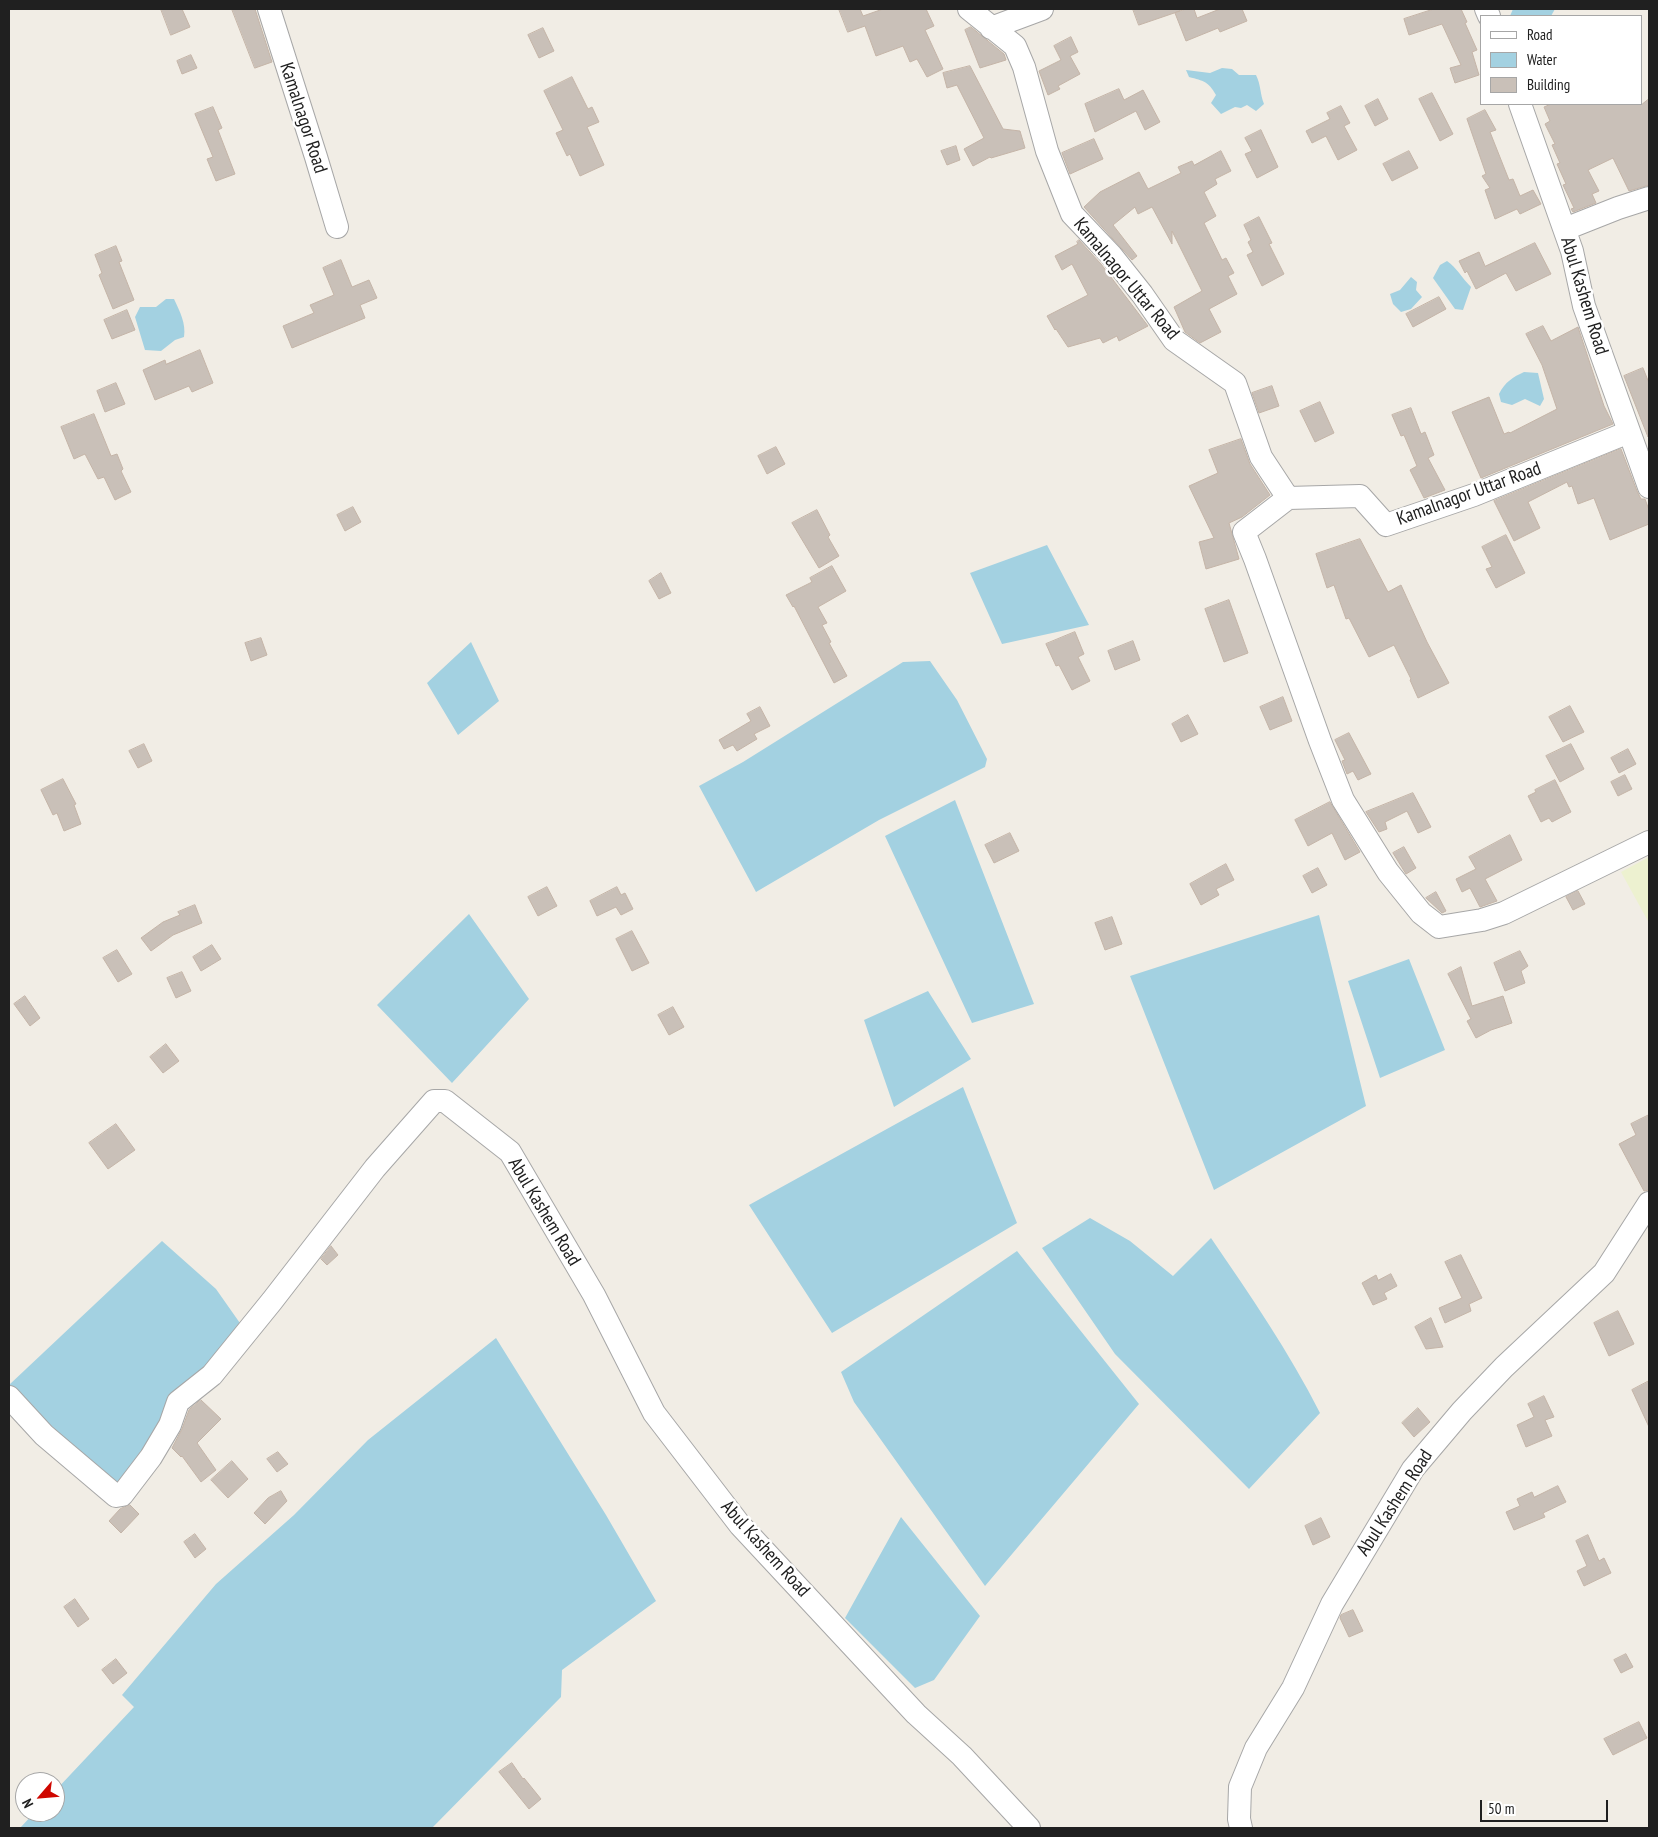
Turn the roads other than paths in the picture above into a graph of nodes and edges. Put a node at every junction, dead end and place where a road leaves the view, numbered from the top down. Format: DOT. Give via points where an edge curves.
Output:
graph roads {
  1 [pos="269,9"];
  2 [pos="969,9"];
  3 [pos="1042,9"];
  4 [pos="991,28"];
  5 [pos="1520,105"];
  6 [pos="1649,198"];
  7 [pos="336,227"];
  8 [pos="1565,229"];
  9 [pos="1629,432"];
  10 [pos="1649,487"];
  11 [pos="1288,498"];
  12 [pos="1649,842"];
  13 [pos="1649,1203"];
  14 [pos="9,1397"];
  15 [pos="1029,1828"];
  16 [pos="1241,1828"];
  1 -- 7 [label="street, Kamalnagor Road"];
  2 -- 4 [label="street, Kamalnagor Uttar Road"];
  3 -- 4 [label="street"];
  4 -- 11 [label="street, Kamalnagor Uttar Road" via="1015,46 1024,66 1047,152 1072,214 1111,255 1174,340 1235,383 1261,457"];
  5 -- 8 [label="street, Abul Kashem Road"];
  6 -- 8 [label="street"];
  8 -- 9 [label="street, Abul Kashem Road" via="1584,306"];
  9 -- 10 [label="street, Abul Kashem Road"];
  9 -- 11 [label="street, Kamalnagor Uttar Road" via="1474,495 1386,525 1360,496"];
  11 -- 12 [label="street" via="1244,532 1344,800 1388,872 1421,913 1439,927 1482,920 1504,913"];
  13 -- 16 [label="street, Abul Kashem Road" via="1604,1273 1498,1373 1412,1469 1332,1604 1294,1688 1256,1748 1240,1787"];
  14 -- 15 [label="street, Abul Kashem Road" via="52,1441 116,1496 122,1495 151,1457 170,1425 178,1402 212,1375 375,1168 434,1101 445,1101 510,1152 594,1295 654,1413 740,1525 916,1714 962,1756"];
}
